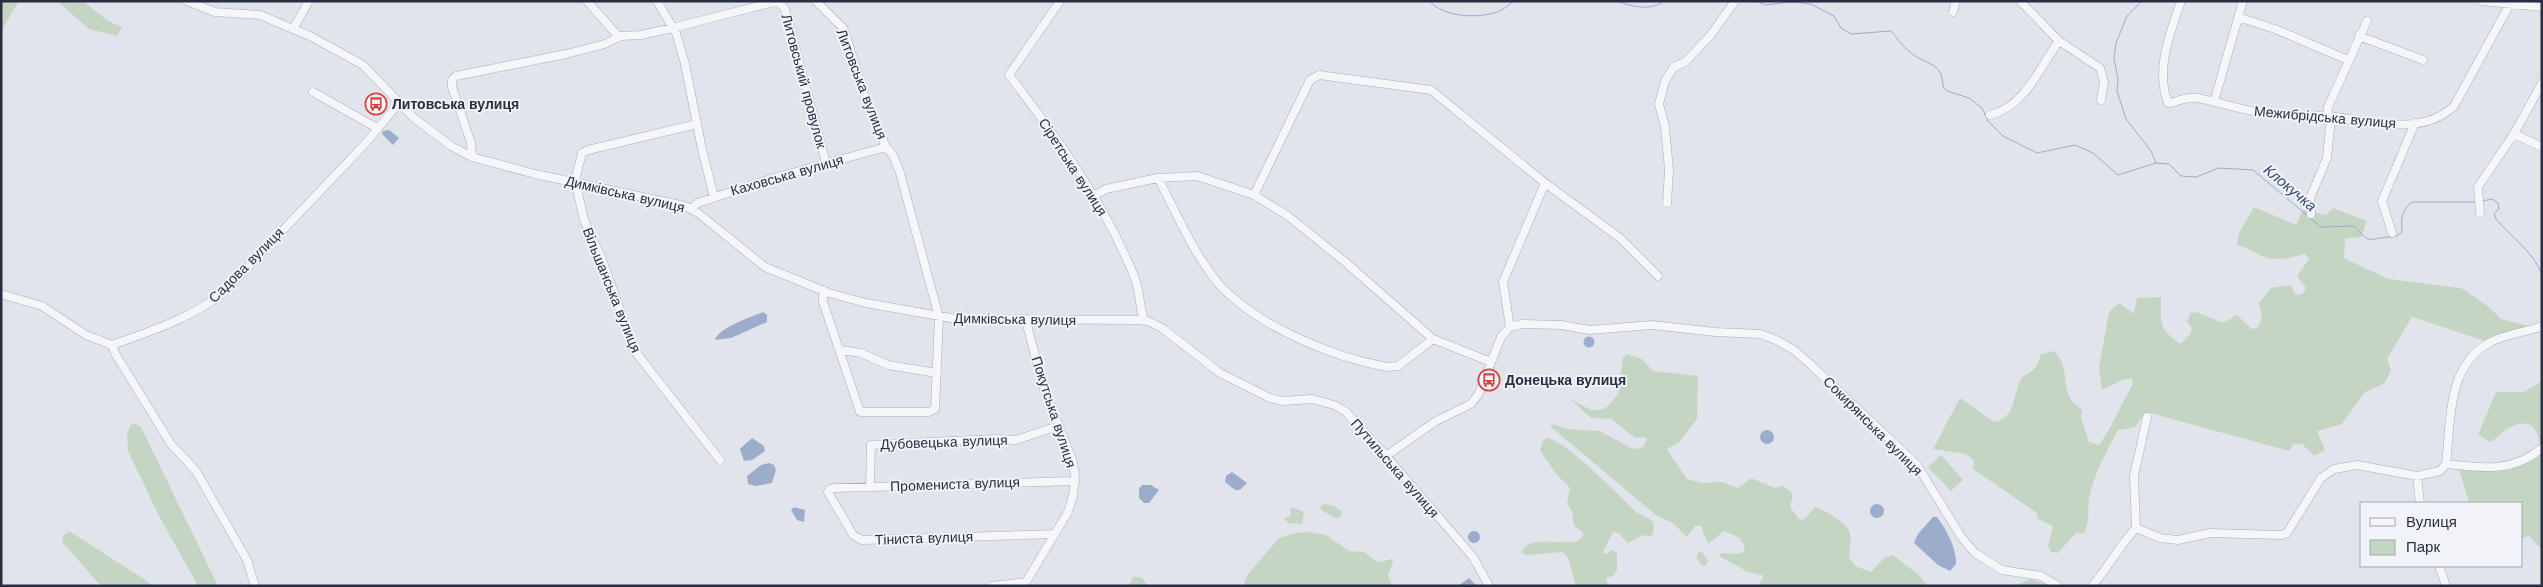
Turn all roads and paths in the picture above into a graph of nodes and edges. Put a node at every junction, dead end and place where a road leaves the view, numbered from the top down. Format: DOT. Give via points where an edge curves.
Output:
graph roads {
  1 [pos="187,1"];
  2 [pos="587,1"];
  3 [pos="657,1"];
  4 [pos="778,1"];
  5 [pos="816,1"];
  6 [pos="1060,1"];
  7 [pos="1735,1"];
  8 [pos="1956,1"];
  9 [pos="2020,1"];
  10 [pos="2181,1"];
  11 [pos="2243,1"];
  12 [pos="2482,1"];
  13 [pos="306,2"];
  14 [pos="2510,4"];
  15 [pos="2542,7"];
  16 [pos="1953,12"];
  17 [pos="2238,18"];
  18 [pos="2367,21"];
  19 [pos="672,28"];
  20 [pos="293,29"];
  21 [pos="2359,36"];
  22 [pos="619,37"];
  23 [pos="2059,41"];
  24 [pos="2348,60"];
  25 [pos="2423,60"];
  26 [pos="2542,83"];
  27 [pos="313,92"];
  28 [pos="2101,100"];
  29 [pos="2214,102"];
  30 [pos="398,104"];
  31 [pos="1990,115"];
  32 [pos="2329,116"];
  33 [pos="2415,123"];
  34 [pos="697,124"];
  35 [pos="377,128"];
  36 [pos="2514,134"];
  37 [pos="886,146"];
  38 [pos="2542,147"];
  39 [pos="472,157"];
  40 [pos="826,163"];
  41 [pos="1158,178"];
  42 [pos="576,183"];
  43 [pos="1544,183"];
  44 [pos="1254,195"];
  45 [pos="1094,196"];
  46 [pos="714,197"];
  47 [pos="1667,203"];
  48 [pos="691,209"];
  49 [pos="2480,213"];
  50 [pos="2311,214"];
  51 [pos="2392,233"];
  52 [pos="1658,276"];
  53 [pos="823,290"];
  54 [pos="1,294"];
  55 [pos="939,317"];
  56 [pos="1026,320"];
  57 [pos="1144,320"];
  58 [pos="2542,326"];
  59 [pos="1510,327"];
  60 [pos="1433,340"];
  61 [pos="112,345"];
  62 [pos="840,350"];
  63 [pos="1490,362"];
  64 [pos="937,373"];
  65 [pos="2147,417"];
  66 [pos="1058,426"];
  67 [pos="2542,448"];
  68 [pos="1386,456"];
  69 [pos="720,460"];
  70 [pos="2446,464"];
  71 [pos="2417,476"];
  72 [pos="1075,480"];
  73 [pos="870,487"];
  74 [pos="835,488"];
  75 [pos="2420,502"];
  76 [pos="2136,528"];
  77 [pos="1055,534"];
  78 [pos="2439,567"];
  79 [pos="255,586"];
  80 [pos="992,586"];
  81 [pos="1489,586"];
  82 [pos="2058,586"];
  83 [pos="2092,586"];
  84 [pos="2446,586"];
  1 -- 20 [label="street, Димківська вулиця" via="215,12 258,14"];
  2 -- 22 [label="street"];
  3 -- 19 [label="street"];
  4 -- 19 [label="street"];
  4 -- 40 [label="street, Литовський провулок" via="785,10"];
  5 -- 37 [label="street, Литовська вулиця" via="844,29"];
  6 -- 45 [label="street, Сіретська вулиця" via="1009,75"];
  7 -- 47 [label="street" via="1710,36 1685,62 1674,67 1665,81 1659,104 1669,170"];
  8 -- 16 [label="street"];
  9 -- 23 [label="street"];
  10 -- 29 [label="street, Межибрідська вулиця" via="2162,70 2168,103 2183,97"];
  11 -- 17 [label="street"];
  12 -- 14 [label="street"];
  13 -- 20 [label="street"];
  14 -- 15 [label="street"];
  14 -- 33 [label="street, Межибрідська вулиця" via="2454,106 2435,120"];
  17 -- 24 [label="street" via="2275,29"];
  17 -- 29 [label="street"];
  18 -- 21 [label="street"];
  19 -- 22 [label="street"];
  19 -- 34 [label="street" via="687,71"];
  20 -- 30 [label="street, Димківська вулиця" via="368,67"];
  21 -- 24 [label="street"];
  21 -- 25 [label="street"];
  22 -- 39 [label="street" via="578,51 454,77 453,89 472,147"];
  23 -- 28 [label="street" via="2100,68 2104,82"];
  23 -- 31 [label="street" via="2023,96"];
  24 -- 32 [label="street" via="2328,107"];
  26 -- 36 [label="street"];
  27 -- 35 [label="street"];
  29 -- 32 [label="street, Межибрідська вулиця" via="2251,111"];
  30 -- 35 [label="street, Садова вулиця"];
  30 -- 39 [label="street, Димківська вулиця" via="438,137"];
  32 -- 33 [label="street, Межибрідська вулиця" via="2380,124"];
  32 -- 50 [label="street" via="2326,158 2310,198"];
  33 -- 51 [label="street" via="2382,201"];
  34 -- 42 [label="street" via="588,150 582,154"];
  34 -- 46 [label="street"];
  35 -- 61 [label="street, Садова вулиця" via="223,293 160,328"];
  36 -- 38 [label="street"];
  36 -- 49 [label="street" via="2478,187"];
  37 -- 40 [label="street, Каховська вулиця"];
  37 -- 55 [label="street, Литовська вулиця" via="900,173"];
  39 -- 42 [label="street, Димківська вулиця"];
  40 -- 46 [label="street, Каховська вулиця"];
  41 -- 44 [label="street" via="1197,176"];
  41 -- 45 [label="street" via="1106,189"];
  41 -- 60 [label="street" via="1194,247 1215,279 1268,323 1305,341 1386,367 1398,366"];
  42 -- 48 [label="street, Димківська вулиця" via="672,202"];
  42 -- 69 [label="street, Вільшанська вулиця" via="587,227 602,259 635,353"];
  43 -- 44 [label="street" via="1431,90 1319,76 1310,80"];
  43 -- 52 [label="street" via="1620,238"];
  43 -- 59 [label="street" via="1503,282"];
  44 -- 60 [label="street" via="1288,216"];
  45 -- 57 [label="street, Сіретська вулиця" via="1135,276"];
  46 -- 48 [label="street, Каховська вулиця"];
  48 -- 53 [label="street, Димківська вулиця" via="765,267"];
  53 -- 55 [label="street, Димківська вулиця" via="878,306"];
  53 -- 62 [label="street" via="823,302"];
  54 -- 61 [label="street" via="42,306 86,335"];
  55 -- 56 [label="street, Димківська вулиця"];
  55 -- 64 [label="street, Литовська вулиця"];
  56 -- 57 [label="street, Димківська вулиця"];
  56 -- 66 [label="street, Покутська вулиця" via="1043,386"];
  57 -- 68 [label="street, Путильська вулиця" via="1173,334 1220,373 1270,398 1316,400 1341,409"];
  58 -- 70 [label="street" via="2486,345 2472,359 2458,380 2451,402"];
  59 -- 63 [label="street" via="1501,337"];
  59 -- 82 [label="street, Сокирянська вулиця" via="1539,324 1590,330 1652,325 1760,334 1794,350 1917,465 1975,554 2002,570 2041,576"];
  60 -- 63 [label="street"];
  61 -- 79 [label="street" via="170,444 196,471 247,560"];
  62 -- 64 [label="street" via="860,353 888,364"];
  62 -- 64 [label="street, Литовська вулиця" via="861,412 928,412 935,408"];
  63 -- 68 [label="street" via="1479,393 1471,404 1436,421"];
  65 -- 76 [label="street" via="2134,476"];
  66 -- 72 [label="street, Покутська вулиця" via="1073,462"];
  66 -- 73 [label="street, Дубовецька вулиця" via="1016,440 871,445"];
  67 -- 70 [label="street" via="2521,464 2496,467"];
  68 -- 81 [label="street, Путильська вулиця" via="1473,557"];
  70 -- 71 [label="street" via="2440,471"];
  71 -- 75 [label="street"];
  71 -- 76 [label="street" via="2357,465 2334,469 2321,478 2286,533 2281,535 2210,533 2178,540 2160,538"];
  72 -- 73 [label="street, Промениста вулиця"];
  72 -- 77 [label="street, Покутська вулиця" via="1069,509"];
  73 -- 74 [label="street, Промениста вулиця"];
  74 -- 77 [label="street, Тіниста вулиця" via="829,491 831,499 853,535 862,540"];
  76 -- 83 [label="street"];
  77 -- 80 [label="street, Покутська вулиця" via="1026,582"];
  78 -- 84 [label="street"];
}
